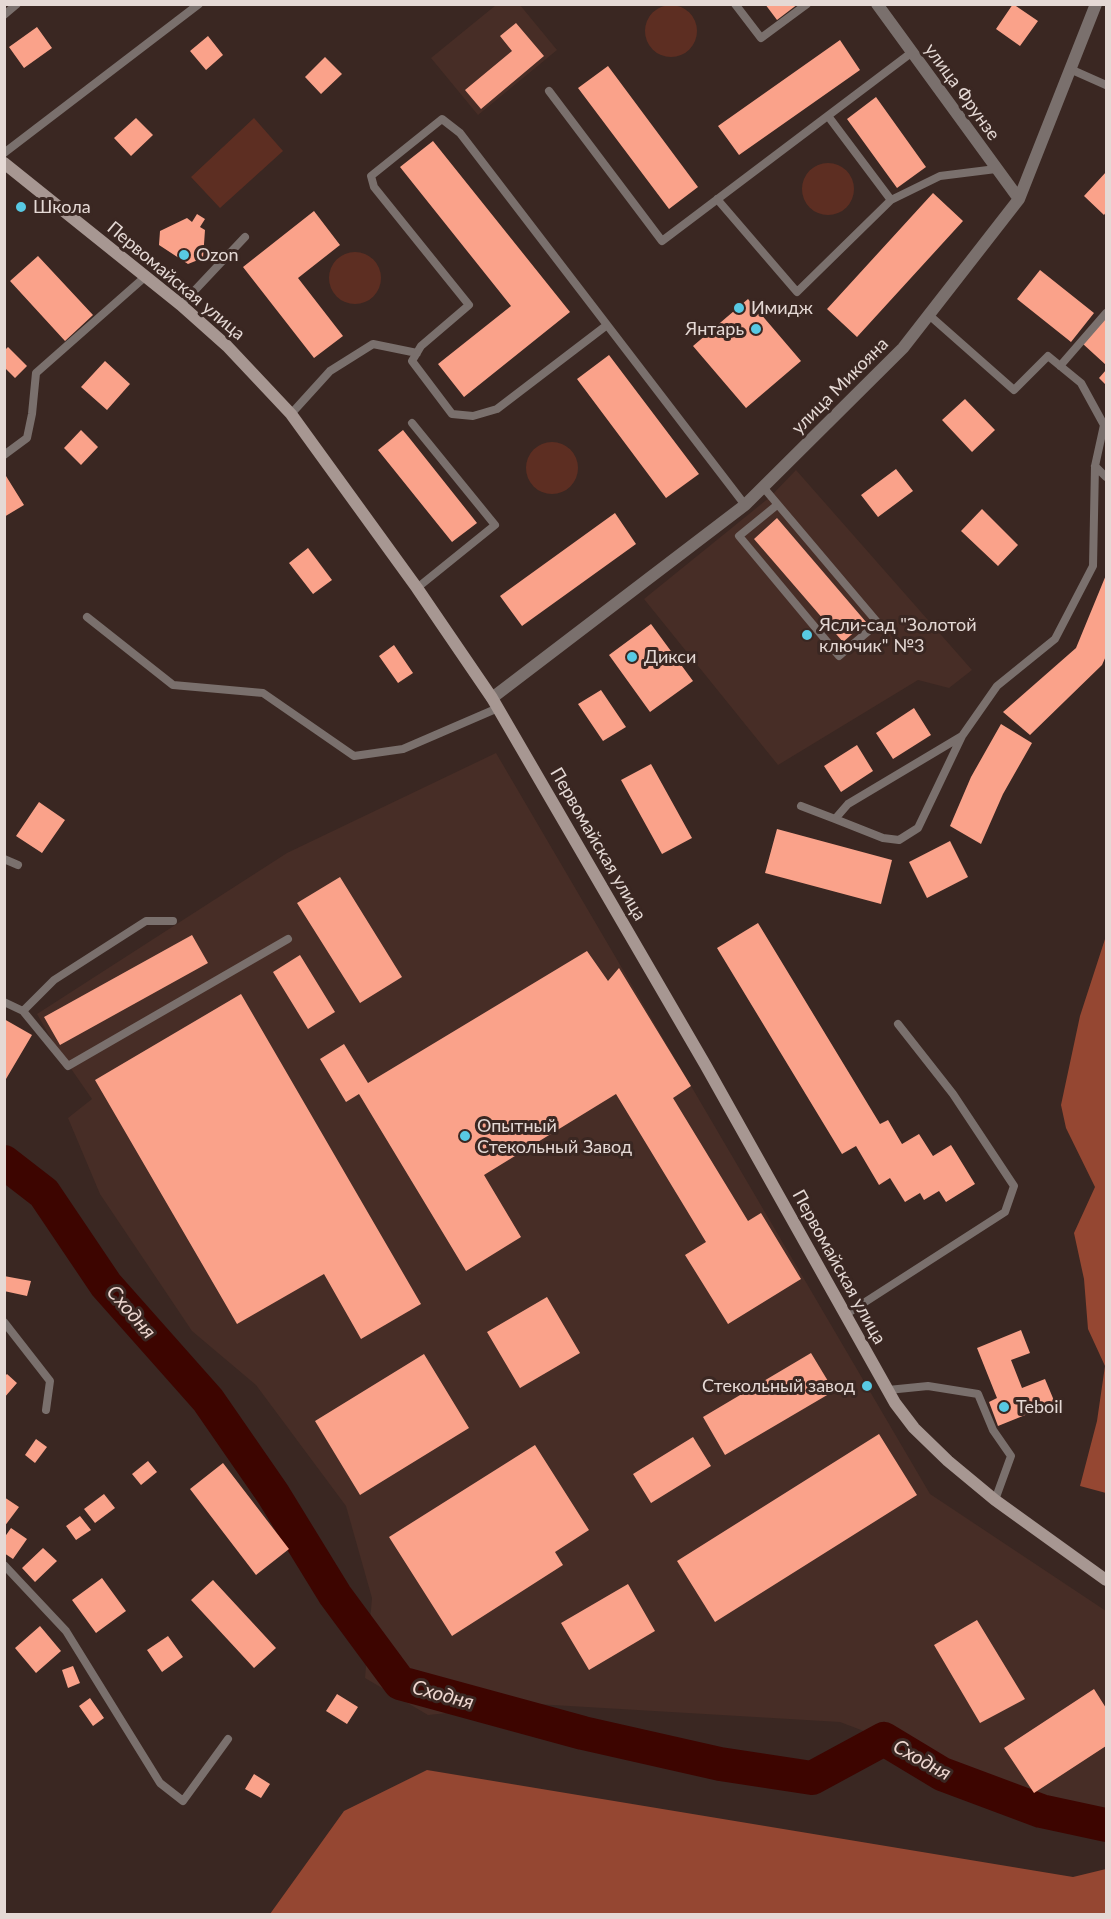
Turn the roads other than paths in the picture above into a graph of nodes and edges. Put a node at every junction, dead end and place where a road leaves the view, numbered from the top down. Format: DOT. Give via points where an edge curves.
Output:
graph roads {
  1 [pos="17,4"];
  2 [pos="199,4"];
  3 [pos="735,4"];
  4 [pos="807,4"];
  5 [pos="877,4"];
  6 [pos="1096,4"];
  7 [pos="4,15"];
  8 [pos="911,53"];
  9 [pos="1070,69"];
  10 [pos="1107,86"];
  11 [pos="549,91"];
  12 [pos="828,116"];
  13 [pos="4,153"];
  14 [pos="4,163"];
  15 [pos="996,169"];
  16 [pos="717,199"];
  17 [pos="1018,199"];
  18 [pos="891,200"];
  19 [pos="245,237"];
  20 [pos="146,276"];
  21 [pos="181,305"];
  22 [pos="1107,313"];
  23 [pos="929,315"];
  24 [pos="607,325"];
  25 [pos="417,353"];
  26 [pos="1060,366"];
  27 [pos="291,414"];
  28 [pos="412,423"];
  29 [pos="1105,426"];
  30 [pos="4,455"];
  31 [pos="1095,466"];
  32 [pos="1107,477"];
  33 [pos="763,487"];
  34 [pos="745,505"];
  35 [pos="777,505"];
  36 [pos="417,588"];
  37 [pos="87,617"];
  38 [pos="495,703"];
  39 [pos="962,736"];
  40 [pos="801,806"];
  41 [pos="835,819"];
  42 [pos="4,859"];
  43 [pos="18,865"];
  44 [pos="173,921"];
  45 [pos="288,939"];
  46 [pos="4,1002"];
  47 [pos="23,1011"];
  48 [pos="898,1024"];
  49 [pos="845,1315"];
  50 [pos="4,1322"];
  51 [pos="888,1390"];
  52 [pos="46,1410"];
  53 [pos="995,1500"];
  54 [pos="4,1565"];
  55 [pos="1107,1580"];
  56 [pos="228,1739"];
  1 -- 7 [label="lane"];
  2 -- 13 [label="lane"];
  3 -- 4 [label="lane" via="761,38"];
  5 -- 8 [label="street, улица Фрунзе"];
  6 -- 9 [label="street, улица Микояна"];
  8 -- 12 [label="lane"];
  8 -- 15 [label="street, улица Фрунзе"];
  9 -- 10 [label="lane"];
  9 -- 17 [label="street, улица Микояна"];
  11 -- 16 [label="lane" via="662,241"];
  12 -- 16 [label="lane"];
  12 -- 18 [label="lane"];
  14 -- 20 [label="main road, Первомайская улица"];
  15 -- 17 [label="street, улица Фрунзе"];
  15 -- 18 [label="lane" via="940,176"];
  16 -- 18 [label="lane" via="797,292"];
  17 -- 23 [label="street, улица Микояна"];
  19 -- 21 [label="lane"];
  20 -- 21 [label="main road, Первомайская улица"];
  20 -- 30 [label="lane" via="36,373 27,438"];
  21 -- 27 [label="main road, Первомайская улица" via="227,346"];
  22 -- 26 [label="lane"];
  23 -- 26 [label="lane" via="1014,390 1048,356"];
  23 -- 33 [label="street, улица Микояна" via="903,348"];
  24 -- 25 [label="lane" via="496,409 473,416 452,414 412,361"];
  24 -- 25 [label="lane" via="460,133 442,119 371,176 374,187 469,305"];
  24 -- 34 [label="lane"];
  25 -- 27 [label="lane" via="373,344 330,371"];
  26 -- 29 [label="lane" via="1081,383"];
  27 -- 36 [label="main road, Первомайская улица"];
  28 -- 36 [label="lane" via="495,525"];
  29 -- 31 [label="lane"];
  31 -- 32 [label="lane"];
  31 -- 39 [label="lane" via="1093,566 1055,639 997,686"];
  33 -- 34 [label="street, улица Микояна"];
  33 -- 35 [label="lane"];
  34 -- 38 [label="street, улица Микояна"];
  35 -- 35 [label="lane" via="878,622 839,656 739,536"];
  36 -- 38 [label="main road, Первомайская улица"];
  37 -- 38 [label="lane" via="173,685 263,693 354,756 404,749"];
  38 -- 49 [label="main road, Первомайская улица"];
  39 -- 41 [label="lane" via="848,804"];
  39 -- 41 [label="lane" via="918,828 899,840 883,838"];
  40 -- 41 [label="lane"];
  42 -- 43 [label="lane"];
  44 -- 47 [label="lane" via="146,921 54,980"];
  45 -- 47 [label="lane" via="68,1066"];
  46 -- 47 [label="lane"];
  48 -- 49 [label="lane" via="952,1094 1014,1186 1005,1212"];
  49 -- 51 [label="main road, Первомайская улица"];
  50 -- 52 [label="lane" via="50,1381"];
  51 -- 53 [label="main road, Первомайская улица" via="914,1428"];
  51 -- 53 [label="lane" via="928,1386 978,1394 993,1430 1011,1456"];
  53 -- 55 [label="main road, Первомайская улица"];
  54 -- 56 [label="lane" via="66,1631 160,1783 183,1801"];
}
